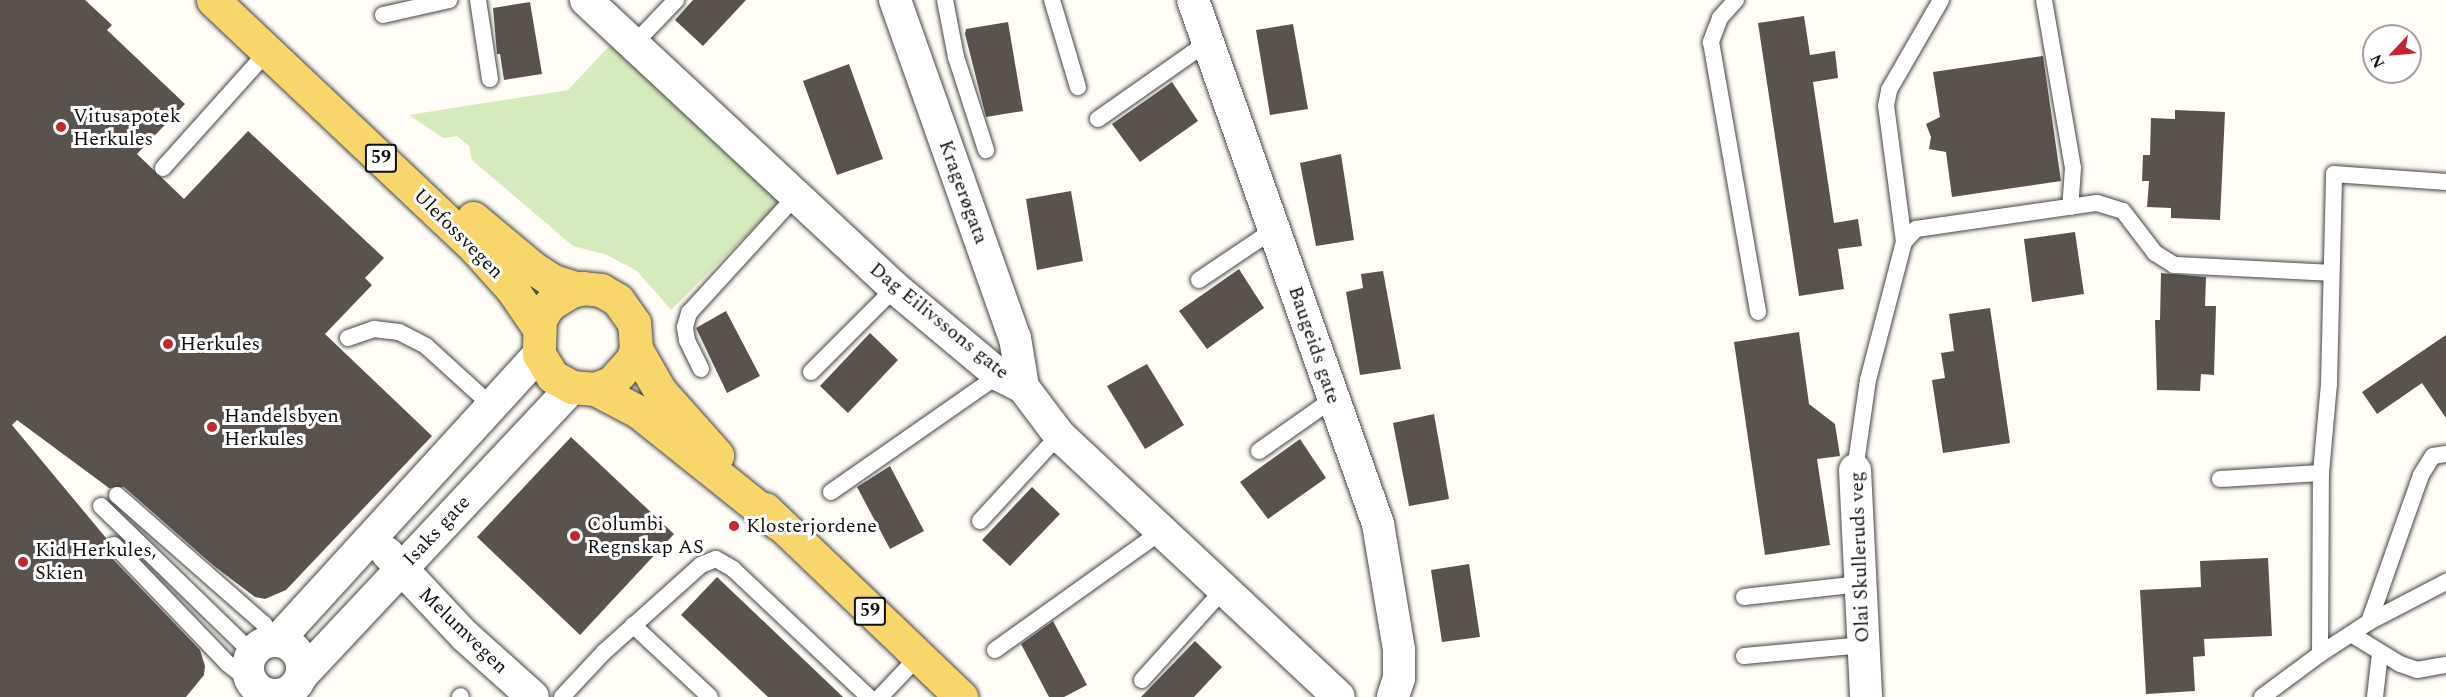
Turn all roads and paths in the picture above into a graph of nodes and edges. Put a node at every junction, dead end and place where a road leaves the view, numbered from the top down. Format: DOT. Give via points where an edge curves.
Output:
graph roads {
  1 [pos="213,0"];
  2 [pos="241,0"];
  3 [pos="449,0"];
  4 [pos="478,0"];
  5 [pos="586,0"];
  6 [pos="676,0"];
  7 [pos="894,0"];
  8 [pos="945,0"];
  9 [pos="1052,0"];
  10 [pos="1194,0"];
  11 [pos="1736,0"];
  12 [pos="1941,0"];
  13 [pos="2044,0"];
  14 [pos="383,15"];
  15 [pos="1208,42"];
  16 [pos="634,44"];
  17 [pos="268,51"];
  18 [pos="490,79"];
  19 [pos="1078,87"];
  20 [pos="1098,119"];
  21 [pos="986,150"];
  22 [pos="163,168"];
  23 [pos="2446,182"];
  24 [pos="795,197"];
  25 [pos="2070,207"];
  26 [pos="1273,230"];
  27 [pos="1904,242"];
  28 [pos="2331,273"];
  29 [pos="1199,280"];
  30 [pos="895,288"];
  31 [pos="580,289"];
  32 [pos="1758,312"];
  33 [pos="348,338"];
  34 [pos="538,341"];
  35 [pos="636,349"];
  36 [pos="701,369"];
  37 [pos="811,372"];
  38 [pos="1011,381"];
  39 [pos="584,388"];
  40 [pos="1333,399"];
  41 [pos="492,405"];
  42 [pos="1059,435"];
  43 [pos="1259,451"];
  44 [pos="2446,454"];
  45 [pos="1855,470"];
  46 [pos="2321,473"];
  47 [pos="2220,479"];
  48 [pos="831,492"];
  49 [pos="117,495"];
  50 [pos="102,506"];
  51 [pos="980,521"];
  52 [pos="779,524"];
  53 [pos="1163,530"];
  54 [pos="372,536"];
  55 [pos="114,545"];
  56 [pos="400,569"];
  57 [pos="2446,582"];
  58 [pos="1860,584"];
  59 [pos="1224,589"];
  60 [pos="1744,597"];
  61 [pos="2369,622"];
  62 [pos="633,626"];
  63 [pos="2350,634"];
  64 [pos="1863,645"];
  65 [pos="995,650"];
  66 [pos="2320,654"];
  67 [pos="2380,654"];
  68 [pos="1744,656"];
  69 [pos="918,657"];
  70 [pos="2446,665"];
  71 [pos="257,668"];
  72 [pos="302,675"];
  73 [pos="1142,680"];
  74 [pos="533,697"];
  75 [pos="562,697"];
  76 [pos="710,697"];
  77 [pos="869,697"];
  78 [pos="880,697"];
  79 [pos="961,697"];
  80 [pos="1339,697"];
  81 [pos="1394,697"];
  82 [pos="1866,697"];
  83 [pos="2262,697"];
  84 [pos="2375,697"];
  1 -- 17 [label="main road, Ulefossvegen / 59"];
  2 -- 31 [label="main road, Ulefossvegen / 59" via="491,235 553,281"];
  3 -- 14 [label="lane"];
  4 -- 18 [label="lane"];
  5 -- 16 [label="street, Dag Eilivssons gate"];
  6 -- 16 [label="lane"];
  7 -- 38 [label="street, Kragerøgata" via="1015,338"];
  8 -- 21 [label="lane" via="956,57"];
  9 -- 19 [label="lane"];
  10 -- 15 [label="street, Baugeids gate"];
  11 -- 32 [label="lane" via="1720,18 1712,42"];
  12 -- 27 [label="lane" via="1889,90 1886,106"];
  13 -- 25 [label="lane" via="2073,168"];
  15 -- 20 [label="lane"];
  15 -- 26 [label="street, Baugeids gate"];
  16 -- 24 [label="street, Dag Eilivssons gate"];
  17 -- 22 [label="lane"];
  17 -- 34 [label="main road, Ulefossvegen / 59" via="476,249"];
  23 -- 28 [label="lane" via="2334,174"];
  24 -- 30 [label="street, Dag Eilivssons gate"];
  24 -- 36 [label="lane" via="689,313 687,340"];
  25 -- 27 [label="lane" via="1974,223 1929,225 1916,229"];
  25 -- 28 [label="lane" via="2097,203 2123,211 2155,253 2174,265"];
  26 -- 29 [label="lane"];
  26 -- 40 [label="street, Baugeids gate"];
  27 -- 45 [label="lane, Olai Skulleruds veg" via="1868,380"];
  28 -- 46 [label="lane" via="2329,383"];
  30 -- 37 [label="lane"];
  30 -- 38 [label="street, Dag Eilivssons gate"];
  31 -- 34 [label="main road" via="549,305"];
  31 -- 35 [label="main road, 59" via="601,290 626,308 634,323"];
  33 -- 41 [label="lane" via="374,329 399,332 426,346"];
  34 -- 39 [label="main road, 59" via="552,376"];
  34 -- 41 [label="street"];
  35 -- 39 [label="main road" via="623,373 611,383"];
  35 -- 52 [label="main road, 59" via="660,391"];
  38 -- 42 [label="street, Dag Eilivssons gate"];
  38 -- 48 [label="lane"];
  39 -- 52 [label="main road, 59" via="639,412"];
  39 -- 56 [label="street, Isaks gate"];
  40 -- 43 [label="lane"];
  40 -- 81 [label="street, Baugeids gate" via="1378,524 1389,574 1399,650"];
  41 -- 54 [label="street"];
  42 -- 51 [label="lane"];
  42 -- 53 [label="street, Dag Eilivssons gate"];
  44 -- 61 [label="lane" via="2433,456 2412,494"];
  45 -- 58 [label="street, Olai Skulleruds veg"];
  46 -- 47 [label="lane"];
  46 -- 66 [label="lane"];
  49 -- 71 [label="lane" via="264,624"];
  50 -- 71 [label="lane"];
  52 -- 69 [label="main road, 59"];
  53 -- 59 [label="street, Dag Eilivssons gate"];
  53 -- 65 [label="lane"];
  54 -- 56 [label="street, Melumvegen"];
  54 -- 71 [label="street"];
  55 -- 71 [label="lane" via="228,664"];
  56 -- 72 [label="street, Isaks gate"];
  56 -- 74 [label="street, Melumvegen"];
  57 -- 61 [label="lane"];
  58 -- 60 [label="lane"];
  58 -- 64 [label="street, Olai Skulleruds veg"];
  59 -- 73 [label="lane"];
  59 -- 80 [label="street, Dag Eilivssons gate"];
  61 -- 63 [label="lane"];
  62 -- 75 [label="lane"];
  62 -- 76 [label="lane"];
  62 -- 77 [label="lane" via="701,565 716,559 733,570"];
  63 -- 66 [label="lane"];
  63 -- 67 [label="lane"];
  64 -- 68 [label="lane"];
  64 -- 82 [label="street, Olai Skulleruds veg"];
  66 -- 83 [label="lane"];
  67 -- 70 [label="lane" via="2417,670"];
  67 -- 84 [label="lane"];
  69 -- 78 [label="lane"];
  69 -- 79 [label="main road, 59"];
  71 -- 72 [label="street, Isaks gate" via="272,696 288,693"];
  71 -- 72 [label="street" via="289,644 298,653"];
}
